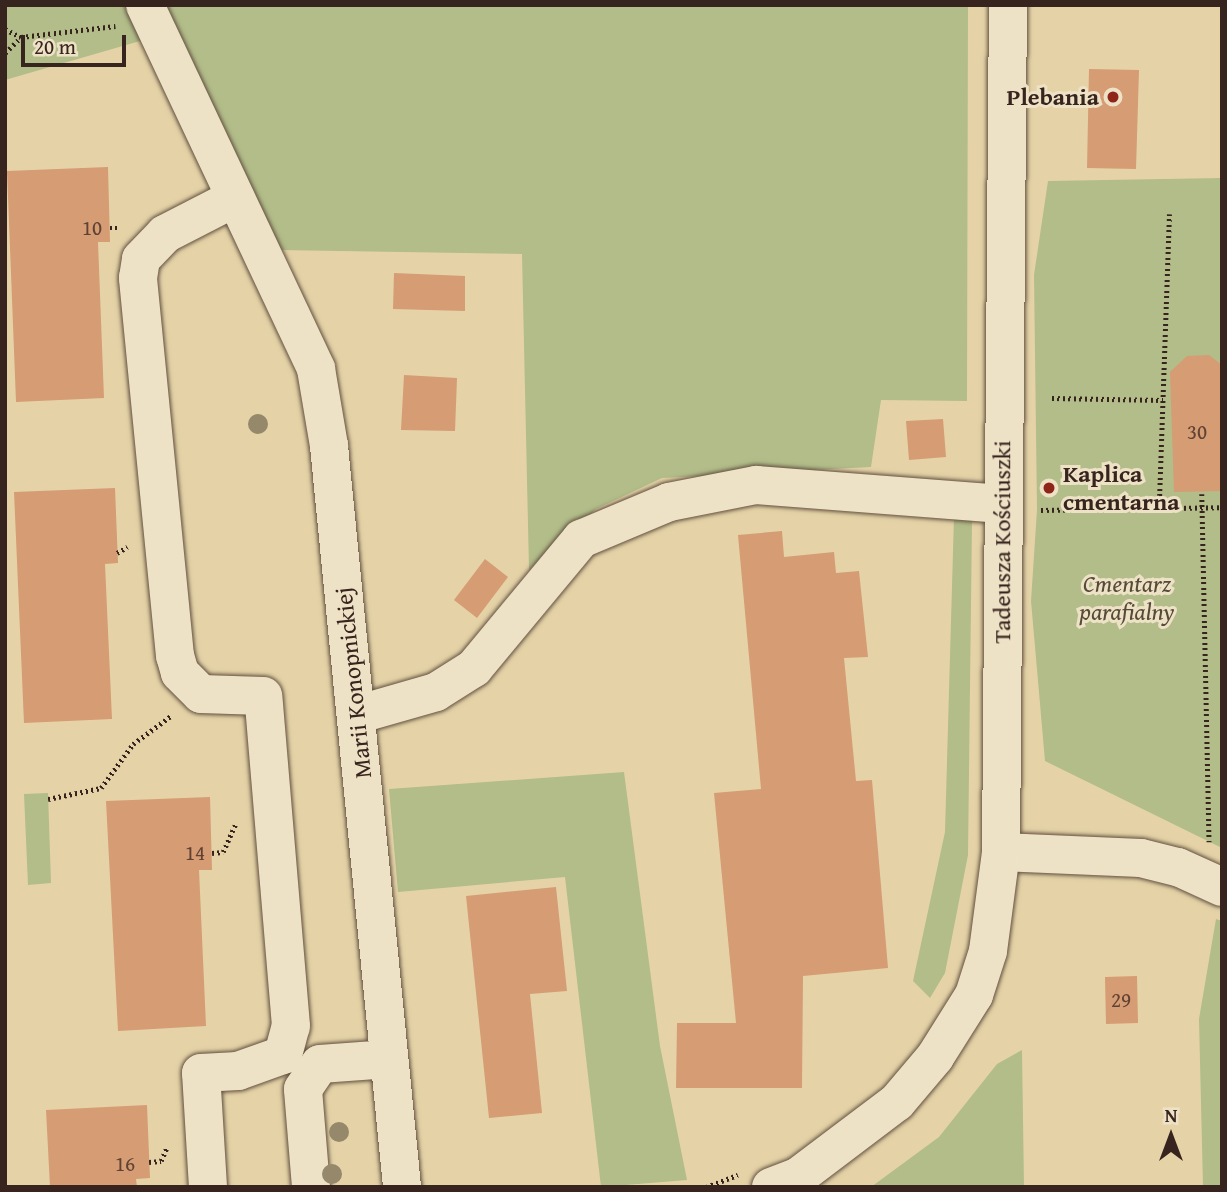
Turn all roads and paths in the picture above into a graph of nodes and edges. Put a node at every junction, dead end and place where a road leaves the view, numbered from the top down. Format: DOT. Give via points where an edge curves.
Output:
graph roads {
  1 [pos="1008,5"];
  2 [pos="148,14"];
  3 [pos="5,29"];
  4 [pos="21,37"];
  5 [pos="5,53"];
  6 [pos="235,198"];
  7 [pos="1169,214"];
  8 [pos="1052,398"];
  9 [pos="1163,400"];
  10 [pos="1202,494"];
  11 [pos="1002,504"];
  12 [pos="1203,507"];
  13 [pos="1222,507"];
  14 [pos="1159,508"];
  15 [pos="201,694"];
  16 [pos="356,715"];
  17 [pos="48,799"];
  18 [pos="230,836"];
  19 [pos="1209,843"];
  20 [pos="1001,852"];
  21 [pos="212,853"];
  22 [pos="1222,887"];
  23 [pos="389,1059"];
  24 [pos="760,1179"];
  25 [pos="208,1187"];
  26 [pos="311,1187"];
  27 [pos="402,1187"];
  28 [pos="706,1187"];
  1 -- 11 [label="street, Tadeusza Kościuszki"];
  2 -- 4 [label="path"];
  2 -- 6 [label="street, Marii Konopnickiej"];
  3 -- 4 [label="path"];
  4 -- 5 [label="path"];
  6 -- 15 [label="street" via="165,234 141,259 138,278 176,656 180,673"];
  6 -- 16 [label="street, Marii Konopnickiej" via="316,369 329,446"];
  7 -- 9 [label="path"];
  8 -- 9 [label="path"];
  9 -- 14 [label="path"];
  10 -- 12 [label="path"];
  11 -- 14 [label="path" via="1037,510"];
  11 -- 16 [label="street" via="755,485 669,502 581,539 474,668 436,692"];
  11 -- 20 [label="street, Tadeusza Kościuszki"];
  12 -- 13 [label="path"];
  12 -- 14 [label="path"];
  12 -- 19 [label="path"];
  15 -- 17 [label="path" via="133,744 102,788"];
  15 -- 25 [label="street" via="263,696 291,1026 283,1055 237,1071 201,1073"];
  16 -- 23 [label="street, Marii Konopnickiej"];
  18 -- 21 [label="path" via="223,852"];
  20 -- 22 [label="street" via="1141,859 1178,867"];
  20 -- 24 [label="street, Tadeusza Kościuszki" via="988,951 974,995 935,1057 897,1102 799,1176"];
  23 -- 26 [label="street" via="320,1065 303,1089"];
  23 -- 27 [label="street, Marii Konopnickiej"];
  24 -- 28 [label="path"];
}
